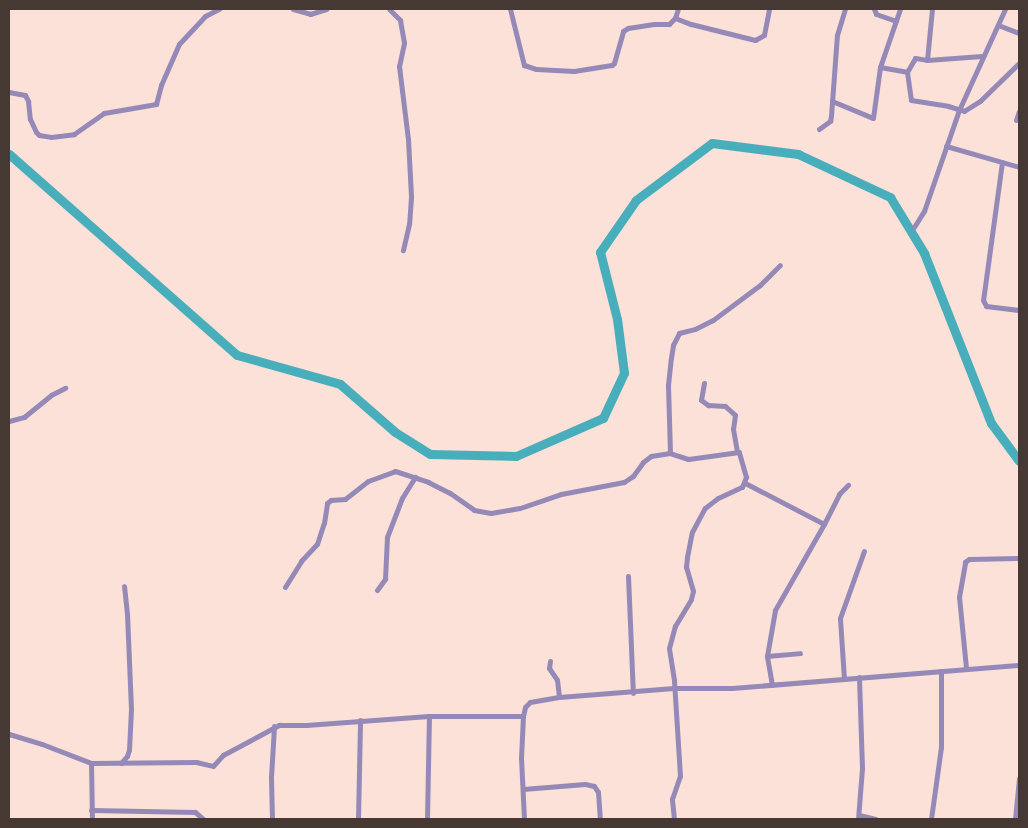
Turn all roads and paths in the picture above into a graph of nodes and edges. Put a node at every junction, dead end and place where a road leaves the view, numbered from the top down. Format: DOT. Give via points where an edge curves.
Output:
graph roads {
  1 [pos="219,9"];
  2 [pos="293,9"];
  3 [pos="326,9"];
  4 [pos="389,9"];
  5 [pos="510,9"];
  6 [pos="678,9"];
  7 [pos="770,9"];
  8 [pos="845,9"];
  9 [pos="874,9"];
  10 [pos="900,9"];
  11 [pos="932,9"];
  12 [pos="1005,9"];
  13 [pos="675,18"];
  14 [pos="896,21"];
  15 [pos="998,25"];
  16 [pos="1019,33"];
  17 [pos="982,56"];
  18 [pos="927,60"];
  19 [pos="1019,63"];
  20 [pos="880,66"];
  21 [pos="908,72"];
  22 [pos="9,92"];
  23 [pos="832,101"];
  24 [pos="959,110"];
  25 [pos="1019,111"];
  26 [pos="1016,120"];
  27 [pos="819,129"];
  28 [pos="946,146"];
  29 [pos="1002,162"];
  30 [pos="1019,168"];
  31 [pos="914,227"];
  32 [pos="403,250"];
  33 [pos="780,265"];
  34 [pos="1019,310"];
  35 [pos="704,383"];
  36 [pos="65,388"];
  37 [pos="9,421"];
  38 [pos="738,452"];
  39 [pos="670,453"];
  40 [pos="415,477"];
  41 [pos="745,483"];
  42 [pos="848,485"];
  43 [pos="824,524"];
  44 [pos="864,551"];
  45 [pos="1019,558"];
  46 [pos="628,576"];
  47 [pos="124,586"];
  48 [pos="285,587"];
  49 [pos="377,590"];
  50 [pos="800,653"];
  51 [pos="768,656"];
  52 [pos="550,661"];
  53 [pos="1019,665"];
  54 [pos="966,668"];
  55 [pos="941,671"];
  56 [pos="859,677"];
  57 [pos="844,679"];
  58 [pos="772,685"];
  59 [pos="674,688"];
  60 [pos="633,693"];
  61 [pos="559,697"];
  62 [pos="429,716"];
  63 [pos="523,716"];
  64 [pos="360,720"];
  65 [pos="274,726"];
  66 [pos="9,734"];
  67 [pos="92,763"];
  68 [pos="120,763"];
  69 [pos="1019,778"];
  70 [pos="523,789"];
  71 [pos="91,810"];
  72 [pos="858,817"];
  73 [pos="92,819"];
  74 [pos="203,819"];
  75 [pos="272,819"];
  76 [pos="358,819"];
  77 [pos="427,819"];
  78 [pos="524,819"];
  79 [pos="600,819"];
  80 [pos="674,819"];
  81 [pos="876,819"];
  82 [pos="931,819"];
  83 [pos="1015,819"];
  1 -- 22 [label="street" via="205,16 179,44 156,104 104,113 74,134 51,137 36,132 25,95"];
  2 -- 3 [label="street" via="310,14"];
  4 -- 32 [label="street" via="400,20 404,43 399,66 411,197 410,224"];
  5 -- 13 [label="street" via="522,62 527,67 546,70 590,70 612,65 621,34 626,29 669,24"];
  6 -- 13 [label="street"];
  7 -- 13 [label="street" via="764,35 755,40"];
  8 -- 23 [label="street" via="837,35"];
  9 -- 14 [label="street" via="876,14"];
  10 -- 14 [label="street"];
  11 -- 18 [label="street"];
  12 -- 15 [label="street"];
  14 -- 20 [label="street"];
  15 -- 16 [label="street"];
  15 -- 17 [label="street"];
  17 -- 18 [label="street"];
  17 -- 24 [label="street"];
  18 -- 21 [label="street" via="914,58"];
  19 -- 24 [label="street" via="980,101 967,110"];
  20 -- 21 [label="street"];
  20 -- 23 [label="street" via="874,118"];
  21 -- 24 [label="street" via="911,100"];
  23 -- 27 [label="street" via="830,121"];
  24 -- 28 [label="street"];
  25 -- 26 [label="street"];
  28 -- 29 [label="street"];
  28 -- 31 [label="street" via="924,211"];
  29 -- 30 [label="street"];
  29 -- 34 [label="street" via="983,300 986,306"];
  33 -- 39 [label="street" via="760,285 713,320 678,335 668,385"];
  35 -- 38 [label="street" via="701,400 733,411"];
  36 -- 37 [label="street" via="24,417"];
  38 -- 39 [label="street" via="688,460"];
  38 -- 41 [label="street"];
  39 -- 40 [label="street" via="651,456 624,482 561,494 490,514 479,512 440,487"];
  40 -- 48 [label="street" via="396,470 368,481 345,499 329,501 317,544 301,561"];
  40 -- 49 [label="street" via="402,498 387,537 385,578"];
  41 -- 43 [label="street"];
  41 -- 59 [label="street" via="705,508 692,532 686,568 693,591 668,648"];
  42 -- 43 [label="street" via="840,491"];
  43 -- 51 [label="street" via="775,610"];
  44 -- 57 [label="street" via="840,618"];
  45 -- 54 [label="street" via="965,562 959,597"];
  46 -- 60 [label="street"];
  47 -- 68 [label="street" via="131,709 128,753"];
  50 -- 51 [label="street"];
  51 -- 58 [label="street"];
  52 -- 61 [label="street" via="549,668 557,680"];
  53 -- 54 [label="street"];
  54 -- 55 [label="street"];
  55 -- 56 [label="street"];
  55 -- 82 [label="street" via="941,747"];
  56 -- 57 [label="street"];
  56 -- 72 [label="street" via="862,768"];
  57 -- 58 [label="street"];
  58 -- 59 [label="street"];
  59 -- 60 [label="street"];
  59 -- 80 [label="street" via="680,776 672,799"];
  60 -- 61 [label="street"];
  61 -- 63 [label="street" via="530,702"];
  62 -- 63 [label="street"];
  62 -- 64 [label="street"];
  62 -- 77 [label="street"];
  63 -- 70 [label="street"];
  64 -- 65 [label="street"];
  64 -- 76 [label="street"];
  65 -- 68 [label="street" via="222,754 213,766 196,762"];
  65 -- 75 [label="street"];
  66 -- 67 [label="street"];
  67 -- 68 [label="street"];
  67 -- 71 [label="street"];
  69 -- 83 [label="street"];
  70 -- 78 [label="street"];
  70 -- 79 [label="street" via="594,786"];
  71 -- 73 [label="street"];
  71 -- 74 [label="street" via="195,812"];
  72 -- 81 [label="street"];
}
